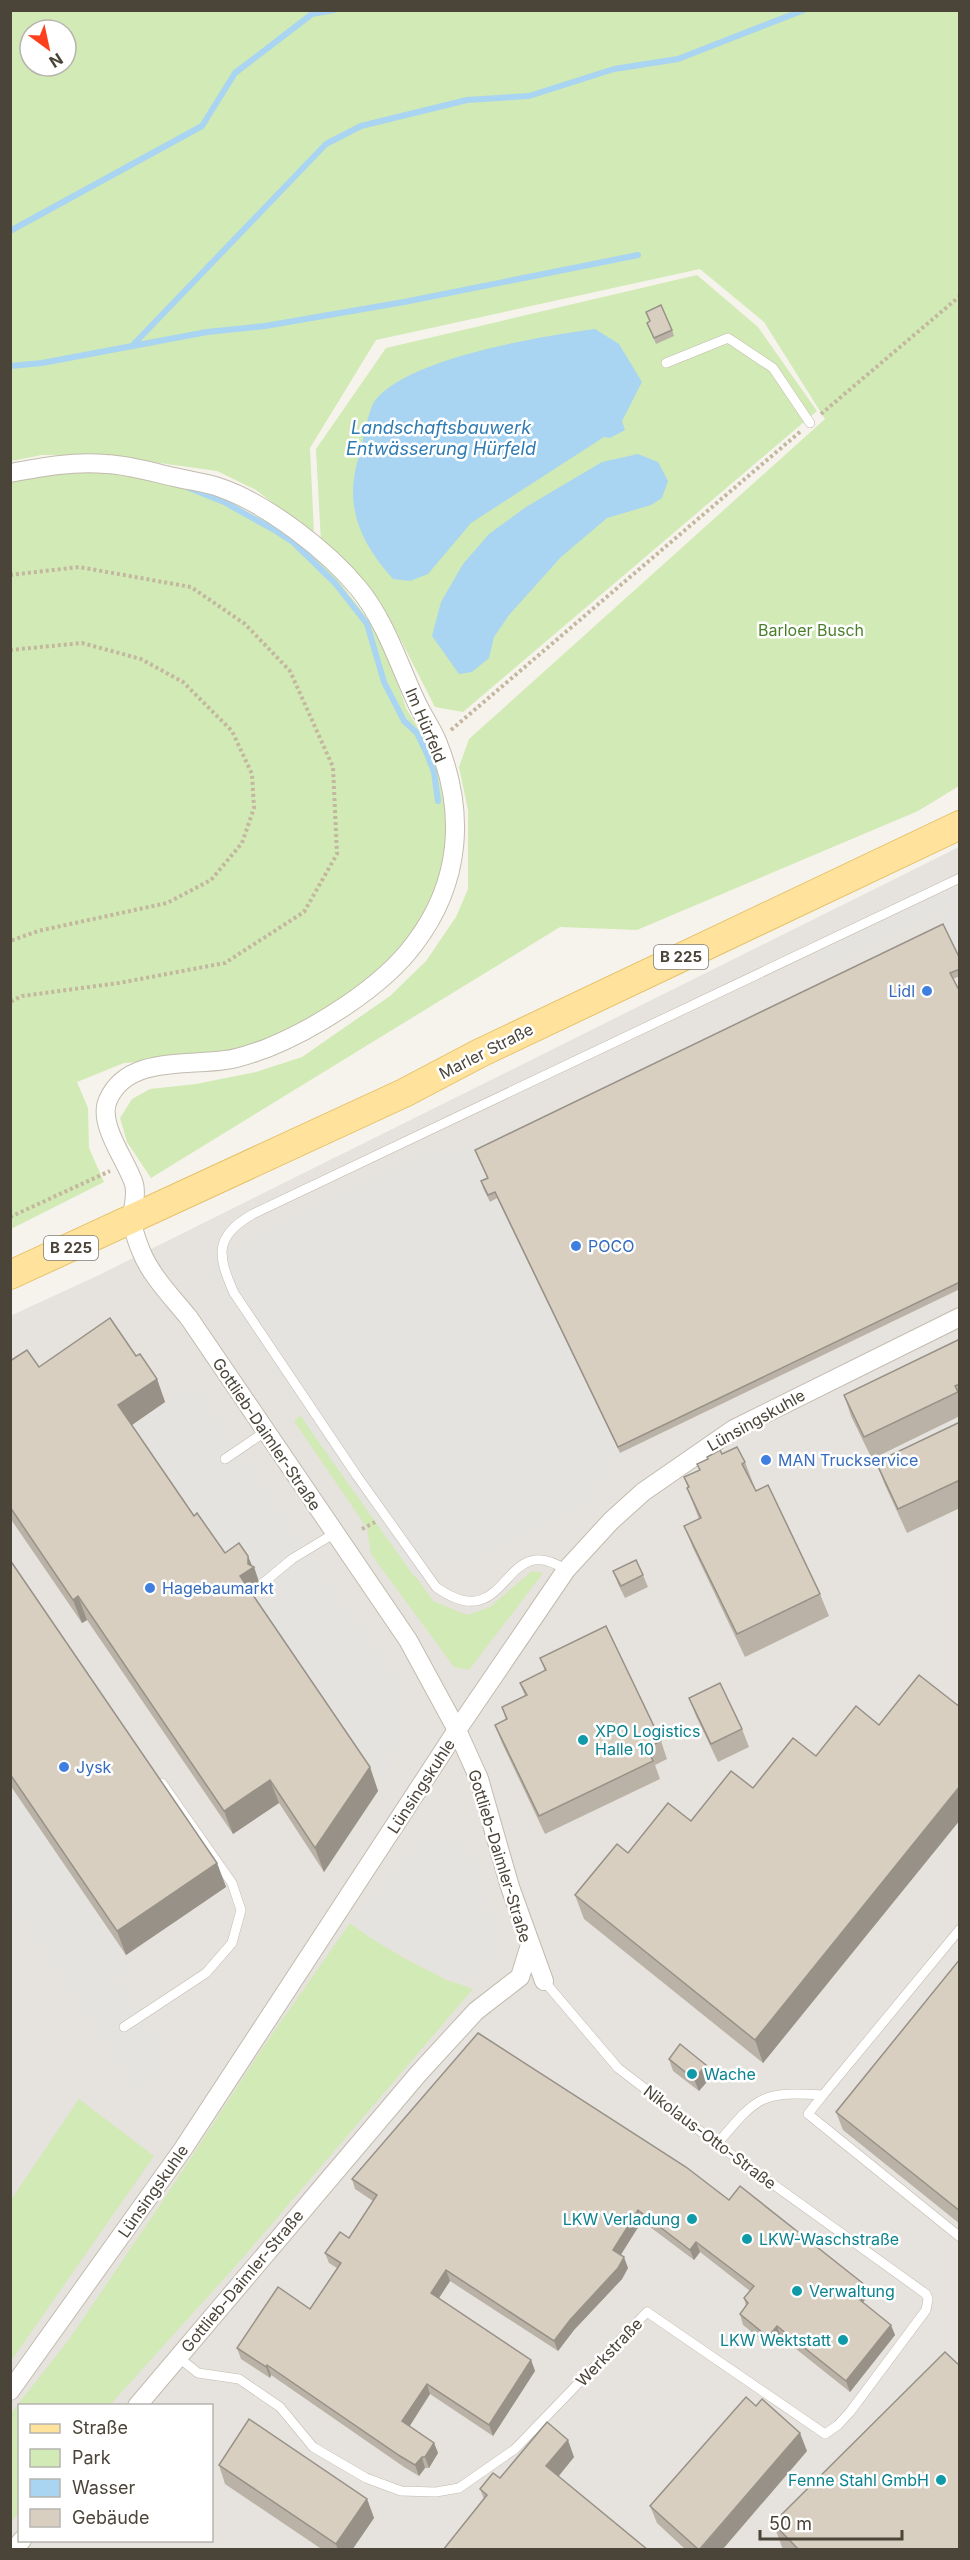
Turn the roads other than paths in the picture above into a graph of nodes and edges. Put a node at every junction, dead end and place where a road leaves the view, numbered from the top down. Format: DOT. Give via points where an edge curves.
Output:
graph roads {
  1 [pos="666,363"];
  2 [pos="810,423"];
  3 [pos="10,473"];
  4 [pos="960,825"];
  5 [pos="960,878"];
  6 [pos="132,1221"];
  7 [pos="10,1275"];
  8 [pos="960,1317"];
  9 [pos="266,1431"];
  10 [pos="225,1459"];
  11 [pos="335,1533"];
  12 [pos="566,1570"];
  13 [pos="262,1584"];
  14 [pos="457,1730"];
  15 [pos="156,1774"];
  16 [pos="960,1929"];
  17 [pos="530,1945"];
  18 [pos="544,1981"];
  19 [pos="124,2027"];
  20 [pos="823,2095"];
  21 [pos="717,2144"];
  22 [pos="960,2237"];
  23 [pos="926,2294"];
  24 [pos="178,2357"];
  25 [pos="10,2391"];
  26 [pos="139,2404"];
  1 -- 2 [label="lane" via="728,338 773,368"];
  3 -- 6 [label="street, Im Hürfeld" via="65,464 108,464 221,488 257,506 315,545 359,589 393,645 437,742 452,794 455,844 450,878 436,913 413,946 385,975 344,1006 266,1048 228,1060 145,1068 123,1080 107,1102 107,1121 135,1187"];
  4 -- 6 [label="main road, Marler Straße / B 225"];
  5 -- 12 [label="lane" via="253,1214 234,1225 224,1237 224,1272 234,1293 436,1587 452,1599 486,1600 525,1562 537,1558 550,1560"];
  6 -- 7 [label="main road, Marler Straße / B 225"];
  6 -- 9 [label="street, Gottlieb-Daimler-Straße" via="140,1250 153,1273 189,1318"];
  8 -- 12 [label="street, Lünsingskuhle" via="734,1429 643,1492"];
  9 -- 10 [label="lane"];
  9 -- 11 [label="street, Gottlieb-Daimler-Straße"];
  11 -- 13 [label="lane" via="292,1559"];
  11 -- 14 [label="street, Gottlieb-Daimler-Straße" via="408,1640"];
  12 -- 14 [label="street, Lünsingskuhle"];
  14 -- 17 [label="street, Gottlieb-Daimler-Straße" via="479,1779"];
  14 -- 25 [label="street, Lünsingskuhle" via="183,2149"];
  15 -- 19 [label="lane" via="232,1883 241,1910 232,1943 206,1973"];
  16 -- 20 [label="lane"];
  17 -- 18 [label="street, Nikolaus-Otto-Straße"];
  17 -- 24 [label="street, Gottlieb-Daimler-Straße" via="520,1977 476,2011 419,2073"];
  18 -- 21 [label="lane, Nikolaus-Otto-Straße" via="618,2068"];
  20 -- 21 [label="lane" via="766,2097 748,2107"];
  20 -- 22 [label="lane" via="808,2114"];
  21 -- 23 [label="lane, Nikolaus-Otto-Straße"];
  23 -- 24 [label="lane, Werkstraße" via="927,2310 850,2412 825,2434 647,2312 515,2449 459,2487 435,2492 401,2491 366,2478 313,2447 280,2407 239,2379 198,2373"];
  24 -- 26 [label="street, Gottlieb-Daimler-Straße"];
}
